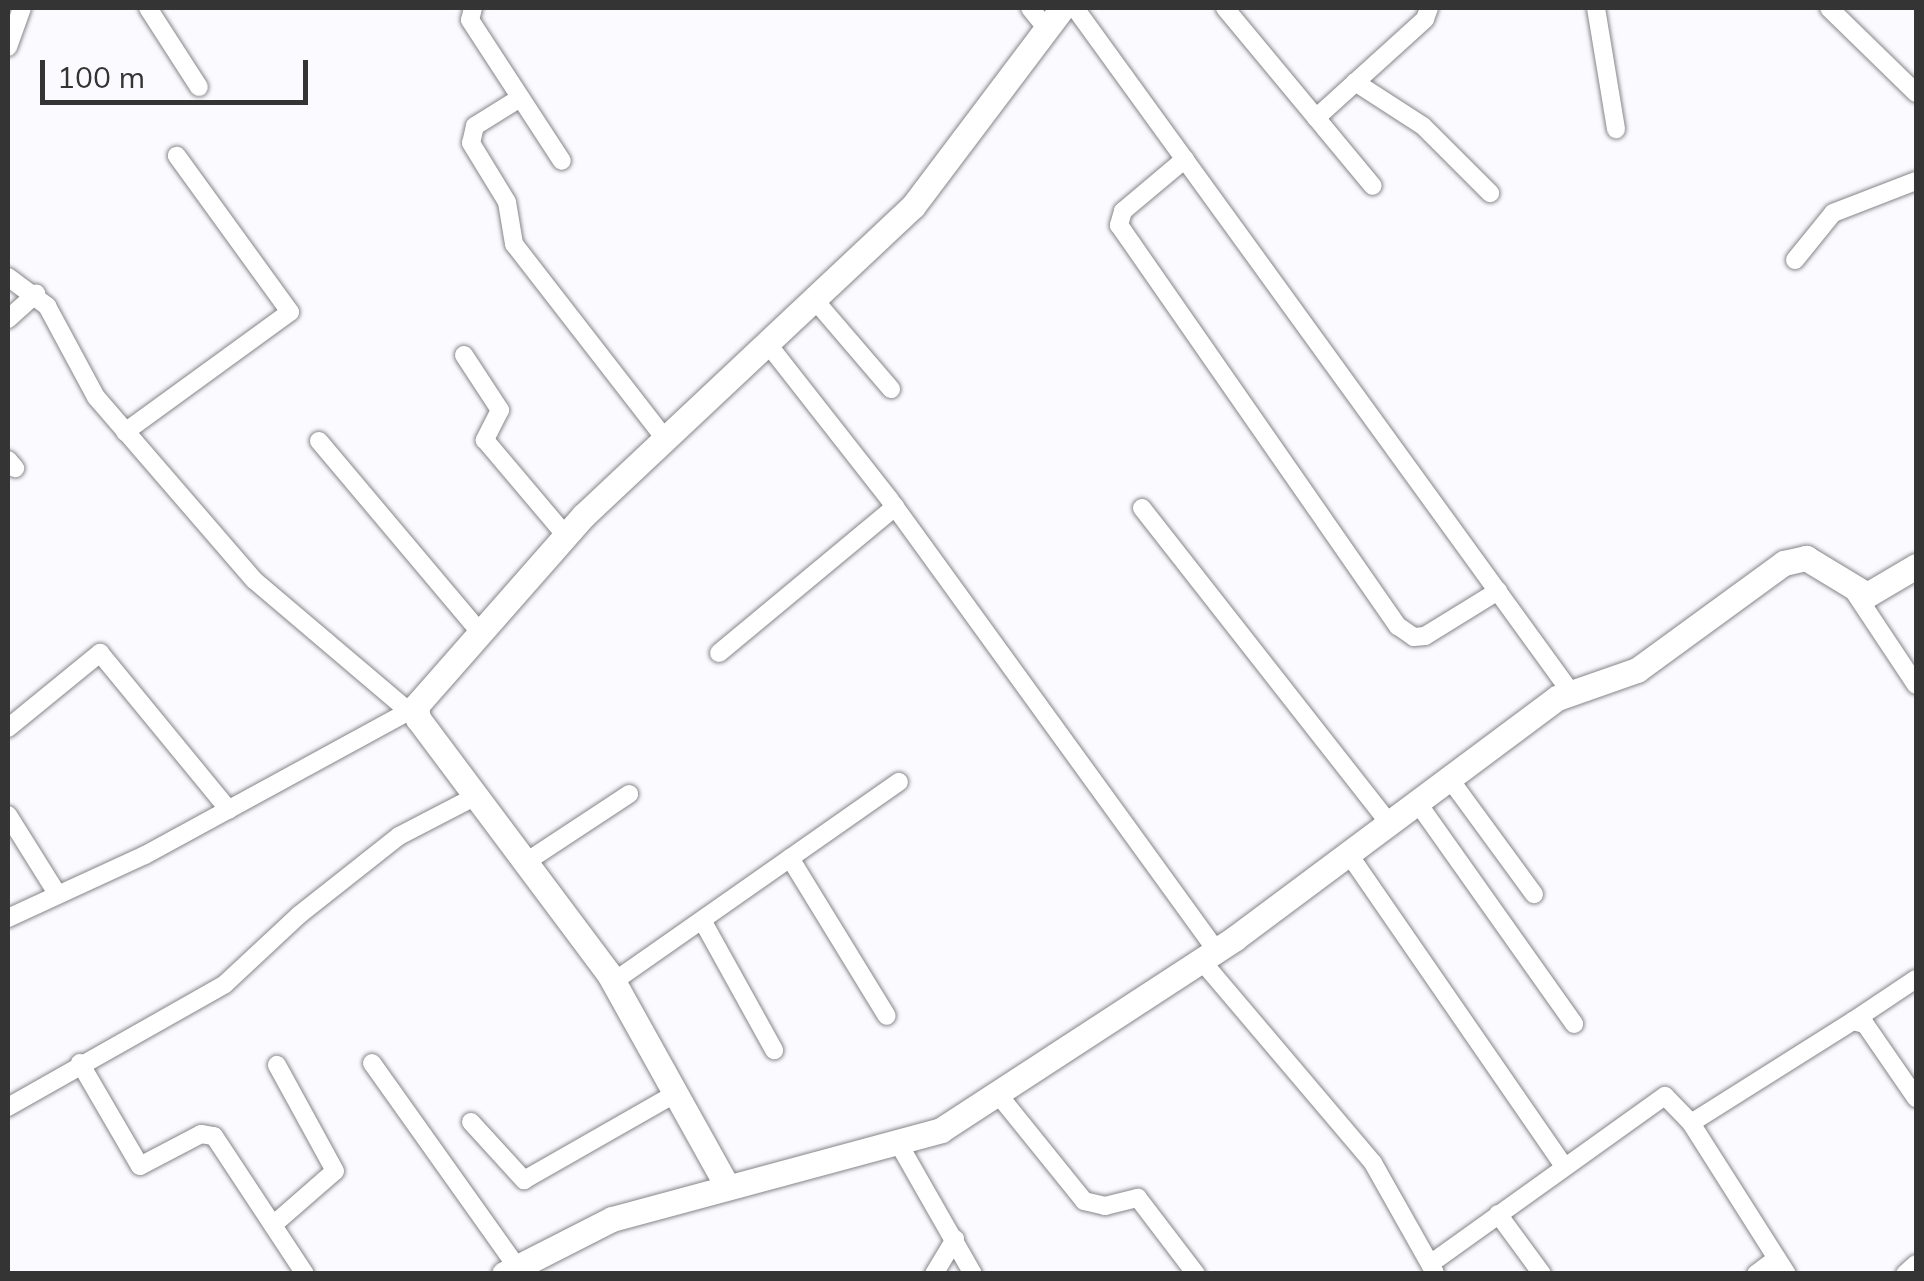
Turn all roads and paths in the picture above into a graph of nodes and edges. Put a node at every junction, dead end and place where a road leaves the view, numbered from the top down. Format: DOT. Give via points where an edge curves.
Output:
graph roads {
  1 [pos="22,8"];
  2 [pos="148,8"];
  3 [pos="473,8"];
  4 [pos="1075,8"];
  5 [pos="1225,8"];
  6 [pos="1429,8"];
  7 [pos="1596,8"];
  8 [pos="1829,8"];
  9 [pos="1046,14"];
  10 [pos="8,46"];
  11 [pos="1355,82"];
  12 [pos="200,87"];
  13 [pos="1916,93"];
  14 [pos="520,98"];
  15 [pos="1316,118"];
  16 [pos="1616,128"];
  17 [pos="177,156"];
  18 [pos="1185,159"];
  19 [pos="562,162"];
  20 [pos="1916,180"];
  21 [pos="1373,186"];
  22 [pos="1490,193"];
  23 [pos="1794,260"];
  24 [pos="8,277"];
  25 [pos="36,294"];
  26 [pos="813,298"];
  27 [pos="8,320"];
  28 [pos="768,343"];
  29 [pos="464,355"];
  30 [pos="890,390"];
  31 [pos="125,432"];
  32 [pos="666,440"];
  33 [pos="319,442"];
  34 [pos="896,507"];
  35 [pos="1142,508"];
  36 [pos="566,536"];
  37 [pos="1916,566"];
  38 [pos="1851,587"];
  39 [pos="1498,591"];
  40 [pos="480,632"];
  41 [pos="719,653"];
  42 [pos="1916,686"];
  43 [pos="1570,691"];
  44 [pos="413,715"];
  45 [pos="8,728"];
  46 [pos="1449,778"];
  47 [pos="900,782"];
  48 [pos="630,794"];
  49 [pos="478,795"];
  50 [pos="1417,802"];
  51 [pos="230,810"];
  52 [pos="8,816"];
  53 [pos="1389,823"];
  54 [pos="1348,853"];
  55 [pos="790,858"];
  56 [pos="529,860"];
  57 [pos="1534,894"];
  58 [pos="58,895"];
  59 [pos="8,918"];
  60 [pos="702,920"];
  61 [pos="1209,955"];
  62 [pos="1916,979"];
  63 [pos="614,982"];
  64 [pos="887,1016"];
  65 [pos="1853,1020"];
  66 [pos="1574,1024"];
  67 [pos="774,1050"];
  68 [pos="80,1063"];
  69 [pos="372,1063"];
  70 [pos="277,1065"];
  71 [pos="678,1092"];
  72 [pos="998,1092"];
  73 [pos="1916,1098"];
  74 [pos="8,1107"];
  75 [pos="472,1122"];
  76 [pos="1691,1123"];
  77 [pos="900,1146"];
  78 [pos="1564,1166"];
  79 [pos="727,1186"];
  80 [pos="1498,1214"];
  81 [pos="272,1225"];
  82 [pos="954,1239"];
  83 [pos="1916,1264"];
  84 [pos="1782,1266"];
  85 [pos="1433,1269"];
  86 [pos="510,1270"];
  87 [pos="305,1274"];
  88 [pos="934,1274"];
  89 [pos="973,1274"];
  90 [pos="1196,1274"];
  91 [pos="1542,1274"];
  92 [pos="1756,1274"];
  93 [pos="1905,1274"];
  1 -- 10 [label="street"];
  2 -- 12 [label="street"];
  3 -- 14 [label="street" via="470,20"];
  4 -- 18 [label="street"];
  5 -- 15 [label="street"];
  6 -- 11 [label="street"];
  7 -- 16 [label="street"];
  8 -- 13 [label="street"];
  9 -- 26 [label="street" via="928,189"];
  11 -- 15 [label="street"];
  11 -- 22 [label="street" via="1423,126"];
  14 -- 19 [label="street"];
  14 -- 32 [label="street" via="475,126 472,143 507,202 514,244"];
  15 -- 21 [label="street"];
  17 -- 31 [label="street" via="290,312"];
  18 -- 39 [label="street"];
  18 -- 39 [label="street" via="1123,211 1120,225 1398,626 1424,636"];
  20 -- 23 [label="street" via="1832,213"];
  24 -- 25 [label="street"];
  25 -- 27 [label="street"];
  25 -- 31 [label="street" via="86,383"];
  26 -- 28 [label="street"];
  26 -- 30 [label="street"];
  28 -- 32 [label="street"];
  28 -- 34 [label="street"];
  29 -- 36 [label="street" via="500,410 485,440"];
  31 -- 44 [label="street" via="270,597"];
  32 -- 36 [label="street"];
  33 -- 40 [label="street"];
  34 -- 41 [label="street"];
  34 -- 61 [label="street"];
  35 -- 53 [label="street"];
  36 -- 40 [label="street"];
  37 -- 38 [label="street" via="1877,594"];
  38 -- 42 [label="street"];
  38 -- 43 [label="street" via="1796,558 1638,670"];
  39 -- 43 [label="street"];
  40 -- 44 [label="street"];
  43 -- 46 [label="street"];
  44 -- 49 [label="street"];
  44 -- 51 [label="street"];
  45 -- 51 [label="street" via="100,654"];
  46 -- 50 [label="street"];
  46 -- 57 [label="street"];
  47 -- 55 [label="street"];
  48 -- 56 [label="street"];
  49 -- 56 [label="street"];
  49 -- 68 [label="street" via="399,836 299,914 225,984"];
  50 -- 53 [label="street"];
  50 -- 66 [label="street"];
  51 -- 58 [label="street"];
  52 -- 58 [label="street"];
  53 -- 54 [label="street"];
  54 -- 61 [label="street"];
  54 -- 78 [label="street"];
  55 -- 60 [label="street"];
  55 -- 64 [label="street"];
  56 -- 63 [label="street"];
  58 -- 59 [label="street"];
  60 -- 63 [label="street"];
  60 -- 67 [label="street"];
  61 -- 72 [label="street"];
  61 -- 85 [label="street" via="1373,1162"];
  62 -- 65 [label="street"];
  63 -- 71 [label="street"];
  65 -- 73 [label="street" via="1865,1024"];
  65 -- 76 [label="street"];
  68 -- 74 [label="street"];
  68 -- 81 [label="street" via="140,1166 210,1133"];
  69 -- 86 [label="street"];
  70 -- 81 [label="street" via="335,1172"];
  71 -- 75 [label="street" via="524,1180"];
  71 -- 79 [label="street"];
  72 -- 77 [label="street" via="941,1130"];
  72 -- 90 [label="street" via="1084,1202 1105,1206 1138,1198"];
  76 -- 78 [label="street" via="1676,1101 1657,1097"];
  76 -- 84 [label="street"];
  77 -- 79 [label="street"];
  77 -- 82 [label="street"];
  78 -- 80 [label="street"];
  79 -- 86 [label="street" via="612,1219"];
  80 -- 85 [label="street"];
  80 -- 91 [label="street"];
  81 -- 87 [label="street"];
  82 -- 88 [label="street"];
  82 -- 89 [label="street"];
  83 -- 93 [label="street"];
  84 -- 92 [label="street"];
}
